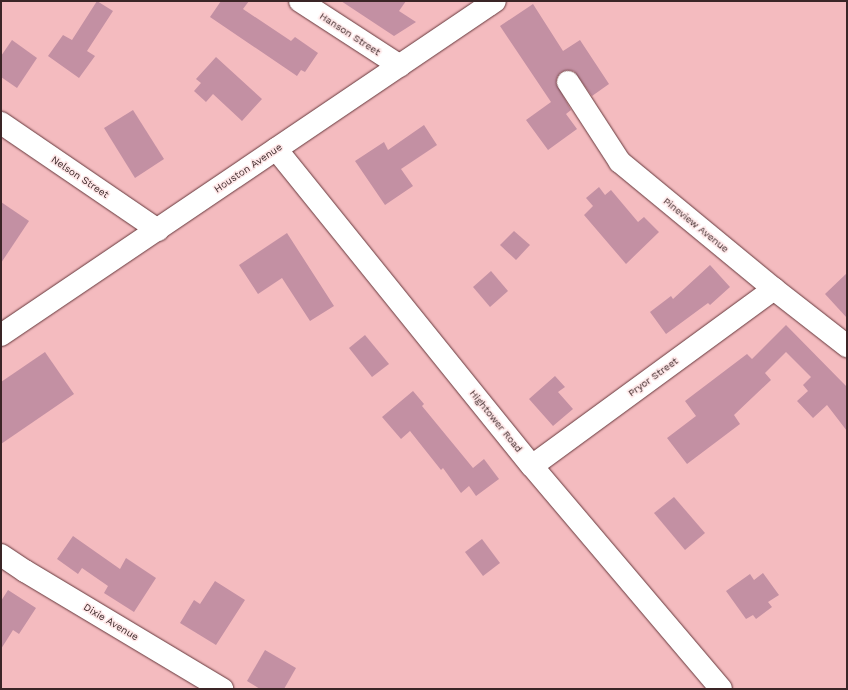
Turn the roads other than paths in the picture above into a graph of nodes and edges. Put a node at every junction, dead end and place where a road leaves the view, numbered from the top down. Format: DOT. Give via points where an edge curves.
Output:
graph roads {
  1 [pos="300,1"];
  2 [pos="495,1"];
  3 [pos="400,66"];
  4 [pos="568,82"];
  5 [pos="1,124"];
  6 [pos="276,149"];
  7 [pos="158,230"];
  8 [pos="774,289"];
  9 [pos="1,336"];
  10 [pos="847,346"];
  11 [pos="532,466"];
  12 [pos="1,554"];
  13 [pos="222,689"];
  14 [pos="721,689"];
  1 -- 3 [label="street, Hanson Street"];
  2 -- 3 [label="street, Houston Avenue"];
  3 -- 6 [label="street, Houston Avenue"];
  4 -- 8 [label="street, Pineview Avenue" via="620,162"];
  5 -- 7 [label="street, Nelson Street"];
  6 -- 7 [label="street, Houston Avenue"];
  6 -- 11 [label="street, Hightower Road"];
  7 -- 9 [label="street, Houston Avenue"];
  8 -- 10 [label="street, Pineview Avenue"];
  8 -- 11 [label="street, Pryor Street"];
  11 -- 14 [label="street, Hightower Road"];
  12 -- 13 [label="street, Dixie Avenue"];
}
